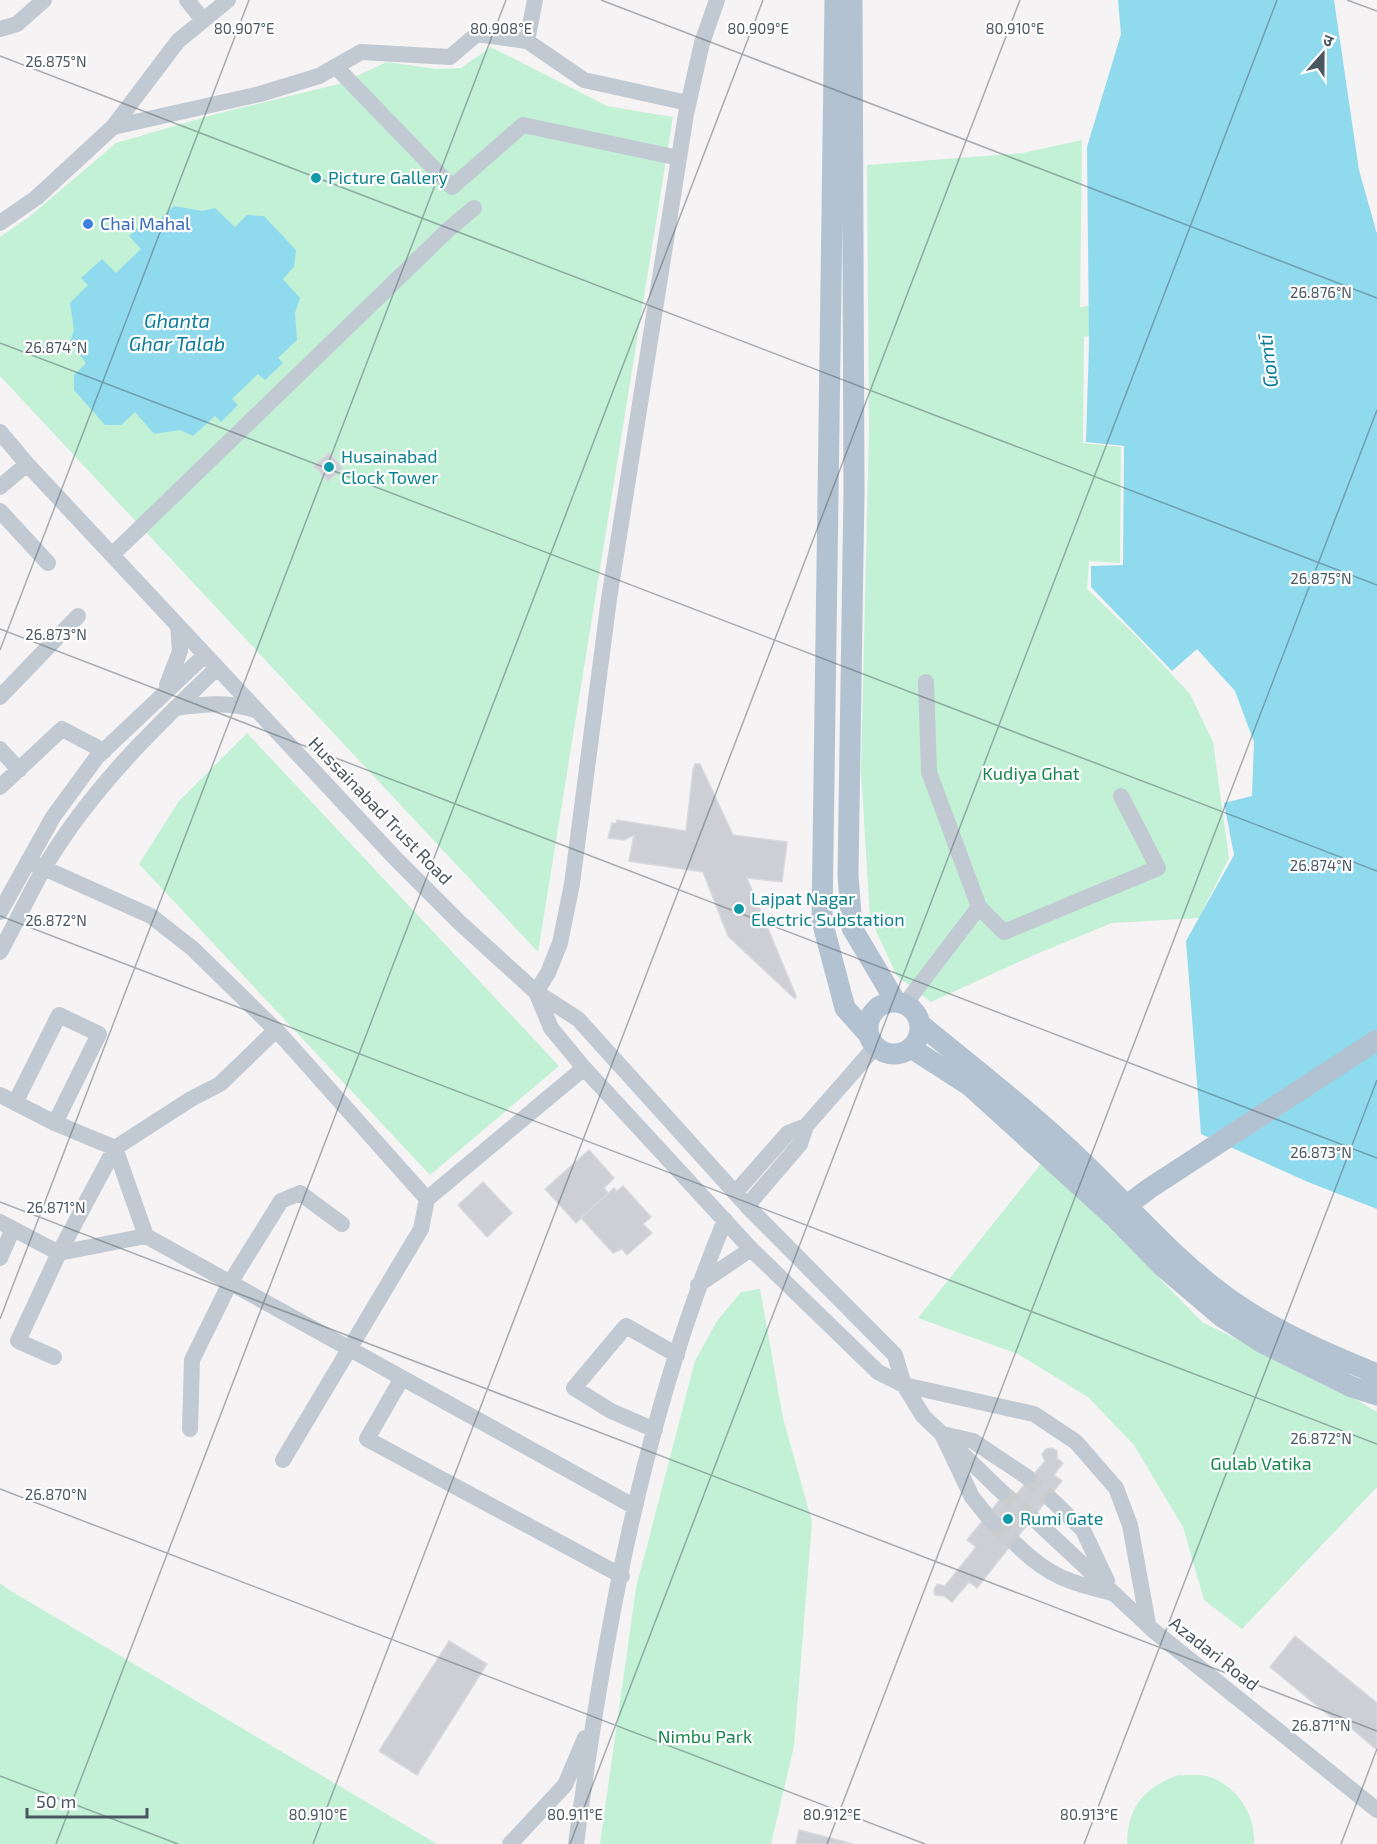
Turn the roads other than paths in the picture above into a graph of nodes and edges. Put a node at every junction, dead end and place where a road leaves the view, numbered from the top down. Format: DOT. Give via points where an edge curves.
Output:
graph roads {
  1 [pos="44,0"];
  2 [pos="188,0"];
  3 [pos="228,0"];
  4 [pos="535,0"];
  5 [pos="717,0"];
  6 [pos="835,0"];
  7 [pos="852,0"];
  8 [pos="203,20"];
  9 [pos="0,29"];
  10 [pos="527,41"];
  11 [pos="336,67"];
  12 [pos="688,103"];
  13 [pos="113,127"];
  14 [pos="679,158"];
  15 [pos="474,208"];
  16 [pos="0,223"];
  17 [pos="0,432"];
  18 [pos="27,464"];
  19 [pos="0,487"];
  20 [pos="0,510"];
  21 [pos="112,555"];
  22 [pos="48,563"];
  23 [pos="78,616"];
  24 [pos="178,626"];
  25 [pos="205,655"];
  26 [pos="217,668"];
  27 [pos="927,682"];
  28 [pos="162,693"];
  29 [pos="0,697"];
  30 [pos="174,708"];
  31 [pos="259,712"];
  32 [pos="0,749"];
  33 [pos="104,751"];
  34 [pos="20,770"];
  35 [pos="0,787"];
  36 [pos="1121,796"];
  37 [pos="28,861"];
  38 [pos="44,870"];
  39 [pos="6,888"];
  40 [pos="28,900"];
  41 [pos="979,907"];
  42 [pos="0,912"];
  43 [pos="0,952"];
  44 [pos="536,992"];
  45 [pos="900,1003"];
  46 [pos="920,1024"];
  47 [pos="276,1030"];
  48 [pos="872,1040"];
  49 [pos="1377,1040"];
  50 [pos="911,1048"];
  51 [pos="584,1068"];
  52 [pos="8,1099"];
  53 [pos="55,1123"];
  54 [pos="806,1126"];
  55 [pos="115,1148"];
  56 [pos="735,1193"];
  57 [pos="427,1200"];
  58 [pos="747,1206"];
  59 [pos="1120,1210"];
  60 [pos="725,1220"];
  61 [pos="342,1224"];
  62 [pos="7,1226"];
  63 [pos="146,1236"];
  64 [pos="751,1249"];
  65 [pos="59,1253"];
  66 [pos="0,1258"];
  67 [pos="230,1283"];
  68 [pos="698,1286"];
  69 [pos="349,1349"];
  70 [pos="677,1354"];
  71 [pos="54,1357"];
  72 [pos="1377,1374"];
  73 [pos="402,1378"];
  74 [pos="904,1384"];
  75 [pos="1377,1395"];
  76 [pos="190,1429"];
  77 [pos="655,1430"];
  78 [pos="942,1434"];
  79 [pos="284,1461"];
  80 [pos="1027,1477"];
  81 [pos="1002,1492"];
  82 [pos="1053,1501"];
  83 [pos="635,1508"];
  84 [pos="1035,1520"];
  85 [pos="993,1523"];
  86 [pos="1019,1547"];
  87 [pos="622,1576"];
  88 [pos="1113,1593"];
  89 [pos="1148,1624"];
  90 [pos="593,1721"];
  91 [pos="1377,1810"];
  92 [pos="510,1844"];
  93 [pos="576,1844"];
  1 -- 9 [label="street" via="17,24"];
  2 -- 8 [label="street"];
  3 -- 8 [label="street"];
  4 -- 10 [label="street"];
  5 -- 12 [label="street"];
  6 -- 48 [label="main road" via="822,921 845,1008"];
  7 -- 45 [label="main road" via="854,491 848,876 852,928"];
  8 -- 13 [label="street" via="178,41"];
  10 -- 11 [label="street" via="477,34 450,57 361,52"];
  10 -- 12 [label="street" via="584,80"];
  11 -- 13 [label="street" via="260,94"];
  11 -- 14 [label="street" via="452,187 523,125"];
  12 -- 14 [label="street"];
  13 -- 16 [label="street" via="36,198"];
  14 -- 44 [label="street" via="609,599 572,884 560,943"];
  15 -- 21 [label="street"];
  17 -- 18 [label="street, Hussainabad Trust Road"];
  18 -- 19 [label="street"];
  18 -- 21 [label="street, Hussainabad Trust Road"];
  20 -- 22 [label="street"];
  21 -- 24 [label="street, Hussainabad Trust Road"];
  23 -- 29 [label="street"];
  24 -- 25 [label="street, Hussainabad Trust Road"];
  24 -- 28 [label="street" via="180,651 173,676"];
  25 -- 26 [label="street, Hussainabad Trust Road"];
  25 -- 28 [label="street"];
  26 -- 30 [label="street"];
  26 -- 31 [label="street, Hussainabad Trust Road"];
  27 -- 41 [label="street" via="929,772"];
  28 -- 33 [label="street"];
  30 -- 31 [label="street" via="218,703"];
  30 -- 38 [label="street" via="112,774"];
  31 -- 44 [label="street, Hussainabad Trust Road" via="404,867"];
  32 -- 34 [label="street"];
  33 -- 34 [label="street" via="62,729"];
  33 -- 37 [label="street" via="53,817"];
  34 -- 35 [label="street"];
  36 -- 41 [label="street" via="1158,868 1004,932"];
  37 -- 38 [label="street"];
  37 -- 39 [label="street"];
  38 -- 40 [label="street"];
  38 -- 47 [label="street" via="151,916 192,948"];
  39 -- 40 [label="street"];
  39 -- 42 [label="street"];
  40 -- 43 [label="street"];
  41 -- 45 [label="street"];
  44 -- 51 [label="street, Hussainabad Trust Road" via="551,1028"];
  44 -- 56 [label="street" via="578,1019"];
  45 -- 46 [label="main road" via="912,1009"];
  45 -- 48 [label="main road" via="888,1003 874,1012 870,1019"];
  46 -- 50 [label="main road" via="920,1033"];
  46 -- 59 [label="main road" via="1045,1126"];
  47 -- 55 [label="street" via="220,1084"];
  47 -- 57 [label="street"];
  48 -- 50 [label="main road" via="886,1053"];
  48 -- 54 [label="street"];
  49 -- 59 [label="main road"];
  50 -- 59 [label="main road" via="970,1086"];
  51 -- 57 [label="street"];
  51 -- 60 [label="street, Hussainabad Trust Road"];
  52 -- 53 [label="street"];
  52 -- 53 [label="street" via="59,1015 99,1034"];
  53 -- 55 [label="street"];
  54 -- 56 [label="street" via="788,1133"];
  54 -- 58 [label="street" via="800,1144"];
  55 -- 63 [label="street"];
  55 -- 65 [label="street"];
  56 -- 58 [label="street"];
  57 -- 69 [label="street" via="421,1229"];
  58 -- 74 [label="street" via="895,1355"];
  59 -- 72 [label="main road" via="1238,1305"];
  59 -- 75 [label="main road" via="1162,1266 1249,1336 1352,1387"];
  60 -- 64 [label="street, Hussainabad Trust Road"];
  60 -- 68 [label="street"];
  61 -- 67 [label="street" via="300,1193 281,1202"];
  62 -- 65 [label="street"];
  62 -- 66 [label="street"];
  63 -- 65 [label="street"];
  63 -- 67 [label="street"];
  64 -- 68 [label="street"];
  64 -- 74 [label="street, Hussainabad Trust Road" via="878,1372"];
  65 -- 71 [label="street" via="18,1341"];
  67 -- 69 [label="street"];
  67 -- 76 [label="street" via="192,1360"];
  68 -- 70 [label="street"];
  69 -- 73 [label="street"];
  69 -- 79 [label="street"];
  70 -- 77 [label="street"];
  70 -- 77 [label="street" via="626,1326 574,1388 611,1411"];
  73 -- 83 [label="street"];
  73 -- 87 [label="street" via="368,1438"];
  74 -- 78 [label="street" via="923,1416"];
  74 -- 89 [label="street, Hussainabad Trust Road" via="1034,1414 1076,1442 1116,1488 1130,1525"];
  77 -- 83 [label="street"];
  78 -- 80 [label="street" via="973,1441"];
  78 -- 81 [label="street"];
  78 -- 85 [label="street" via="972,1497"];
  82 -- 88 [label="street" via="1083,1530"];
  83 -- 87 [label="street"];
  84 -- 88 [label="street"];
  86 -- 88 [label="street, Azadari Road" via="1038,1566 1068,1582"];
  87 -- 90 [label="street"];
  88 -- 89 [label="street, Azadari Road"];
  89 -- 91 [label="street, Azadari Road"];
  90 -- 92 [label="street" via="565,1785"];
  90 -- 93 [label="street"];
}
